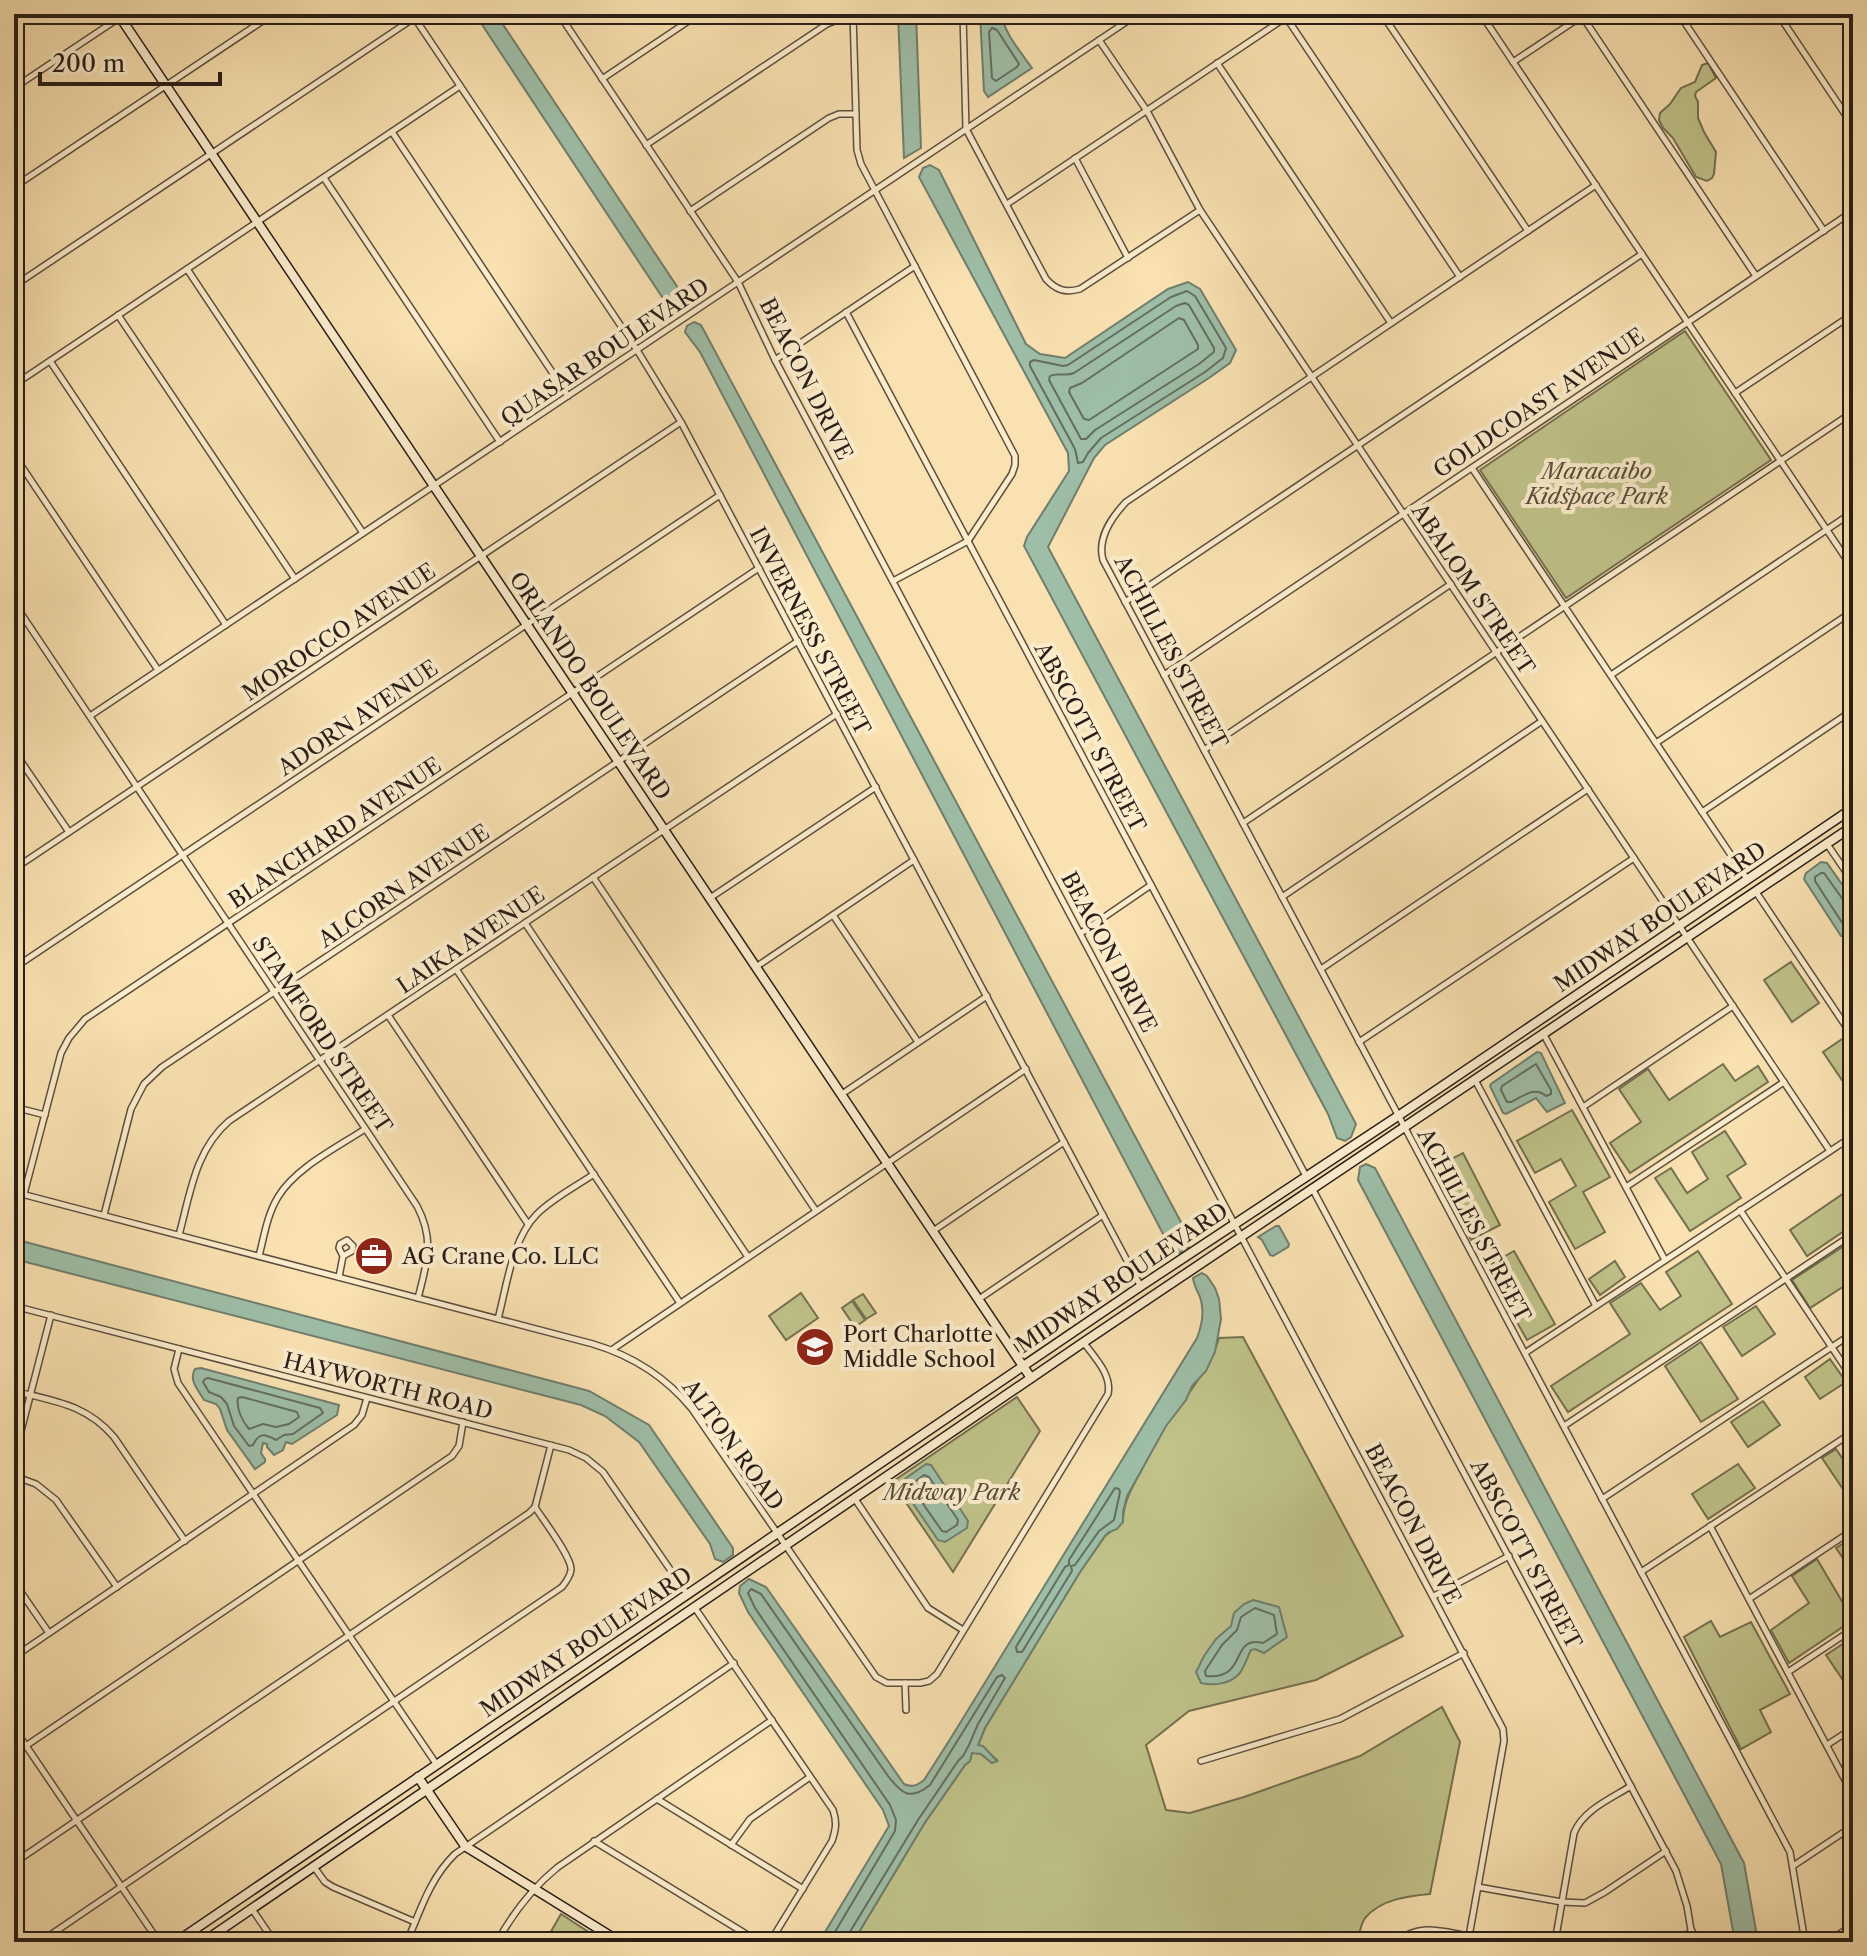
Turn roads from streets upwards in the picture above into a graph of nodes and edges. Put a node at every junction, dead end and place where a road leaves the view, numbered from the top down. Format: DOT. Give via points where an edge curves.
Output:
graph roads {
  1 [pos="273,14"];
  2 [pos="559,14"];
  3 [pos="699,14"];
  4 [pos="963,14"];
  5 [pos="1138,14"];
  6 [pos="1382,14"];
  7 [pos="1481,14"];
  8 [pos="1679,14"];
  9 [pos="121,15"];
  10 [pos="1584,15"];
  11 [pos="1782,15"];
  12 [pos="413,16"];
  13 [pos="1288,16"];
  14 [pos="854,17"];
  15 [pos="1099,40"];
  16 [pos="1513,62"];
  17 [pos="1217,63"];
  18 [pos="602,79"];
  19 [pos="166,85"];
  20 [pos="460,86"];
  21 [pos="14,88"];
  22 [pos="1147,111"];
  23 [pos="856,114"];
  24 [pos="1853,126"];
  25 [pos="966,129"];
  26 [pos="392,132"];
  27 [pos="646,145"];
  28 [pos="212,154"];
  29 [pos="1075,158"];
  30 [pos="324,178"];
  31 [pos="1596,185"];
  32 [pos="14,187"];
  33 [pos="875,190"];
  34 [pos="1007,204"];
  35 [pos="1200,210"];
  36 [pos="690,211"];
  37 [pos="1853,211"];
  38 [pos="257,222"];
  39 [pos="1528,231"];
  40 [pos="1824,231"];
  41 [pos="1642,254"];
  42 [pos="1128,258"];
  43 [pos="915,266"];
  44 [pos="187,269"];
  45 [pos="1756,276"];
  46 [pos="1460,277"];
  47 [pos="738,282"];
  48 [pos="14,286"];
  49 [pos="846,312"];
  50 [pos="1853,314"];
  51 [pos="118,315"];
  52 [pos="1688,322"];
  53 [pos="1391,323"];
  54 [pos="637,350"];
  55 [pos="775,360"];
  56 [pos="50,361"];
  57 [pos="1312,377"];
  58 [pos="14,385"];
  59 [pos="1735,393"];
  60 [pos="568,396"];
  61 [pos="1853,412"];
  62 [pos="681,422"];
  63 [pos="500,442"];
  64 [pos="1358,445"];
  65 [pos="14,455"];
  66 [pos="1781,461"];
  67 [pos="1472,468"];
  68 [pos="434,486"];
  69 [pos="720,495"];
  70 [pos="1853,512"];
  71 [pos="1403,514"];
  72 [pos="1826,529"];
  73 [pos="363,533"];
  74 [pos="968,541"];
  75 [pos="481,557"];
  76 [pos="759,568"];
  77 [pos="1853,569"];
  78 [pos="295,579"];
  79 [pos="893,581"];
  80 [pos="1451,584"];
  81 [pos="1125,602"];
  82 [pos="14,603"];
  83 [pos="1565,607"];
  84 [pos="1853,611"];
  85 [pos="226,625"];
  86 [pos="527,625"];
  87 [pos="798,641"];
  88 [pos="1496,652"];
  89 [pos="158,670"];
  90 [pos="1164,675"];
  91 [pos="1611,675"];
  92 [pos="573,693"];
  93 [pos="1853,710"];
  94 [pos="837,714"];
  95 [pos="90,716"];
  96 [pos="1542,721"];
  97 [pos="1656,743"];
  98 [pos="1204,750"];
  99 [pos="14,751"];
  100 [pos="618,762"];
  101 [pos="137,787"];
  102 [pos="876,787"];
  103 [pos="1588,789"];
  104 [pos="1853,808"];
  105 [pos="1702,812"];
  106 [pos="1243,823"];
  107 [pos="1853,826"];
  108 [pos="664,830"];
  109 [pos="69,832"];
  110 [pos="1827,844"];
  111 [pos="183,855"];
  112 [pos="1634,858"];
  113 [pos="914,860"];
  114 [pos="14,869"];
  115 [pos="593,877"];
  116 [pos="1747,879"];
  117 [pos="1853,882"];
  118 [pos="1151,885"];
  119 [pos="1756,892"];
  120 [pos="1282,897"];
  121 [pos="710,898"];
  122 [pos="833,915"];
  123 [pos="228,923"];
  124 [pos="525,923"];
  125 [pos="1679,925"];
  126 [pos="1081,933"];
  127 [pos="1688,938"];
  128 [pos="756,967"];
  129 [pos="14,968"];
  130 [pos="456,969"];
  131 [pos="1321,969"];
  132 [pos="274,992"];
  133 [pos="987,996"];
  134 [pos="1733,1006"];
  135 [pos="388,1015"];
  136 [pos="1543,1033"];
  137 [pos="1853,1037"];
  138 [pos="918,1042"];
  139 [pos="1359,1042"];
  140 [pos="320,1060"];
  141 [pos="1026,1069"];
  142 [pos="1475,1080"];
  143 [pos="1784,1082"];
  144 [pos="841,1094"];
  145 [pos="14,1107"];
  146 [pos="1583,1107"];
  147 [pos="45,1115"];
  148 [pos="1398,1116"];
  149 [pos="1404,1127"];
  150 [pos="365,1129"];
  151 [pos="1853,1136"];
  152 [pos="1064,1142"];
  153 [pos="1830,1151"];
  154 [pos="887,1163"];
  155 [pos="594,1174"];
  156 [pos="1306,1176"];
  157 [pos="1626,1187"];
  158 [pos="1312,1188"];
  159 [pos="14,1192"];
  160 [pos="24,1194"];
  161 [pos="1740,1210"];
  162 [pos="816,1211"];
  163 [pos="104,1215"];
  164 [pos="1103,1215"];
  165 [pos="528,1224"];
  166 [pos="1235,1224"];
  167 [pos="932,1231"];
  168 [pos="1853,1234"];
  169 [pos="1242,1235"];
  170 [pos="179,1236"];
  171 [pos="259,1256"];
  172 [pos="343,1256"];
  173 [pos="748,1257"];
  174 [pos="1665,1260"];
  175 [pos="339,1277"];
  176 [pos="1786,1279"];
  177 [pos="1141,1286"];
  178 [pos="418,1298"];
  179 [pos="978,1299"];
  180 [pos="680,1303"];
  181 [pos="14,1306"];
  182 [pos="1596,1306"];
  183 [pos="51,1315"];
  184 [pos="498,1319"];
  185 [pos="1853,1333"];
  186 [pos="1084,1342"];
  187 [pos="1832,1347"];
  188 [pos="179,1349"];
  189 [pos="612,1350"];
  190 [pos="1525,1353"];
  191 [pos="1023,1367"];
  192 [pos="1031,1378"];
  193 [pos="1853,1379"];
  194 [pos="14,1391"];
  195 [pos="31,1395"];
  196 [pos="367,1398"];
  197 [pos="463,1422"];
  198 [pos="1564,1426"];
  199 [pos="1853,1432"];
  200 [pos="551,1445"];
  201 [pos="14,1458"];
  202 [pos="14,1476"];
  203 [pos="253,1494"];
  204 [pos="855,1499"];
  205 [pos="1602,1499"];
  206 [pos="535,1507"];
  207 [pos="1710,1526"];
  208 [pos="1853,1530"];
  209 [pos="778,1534"];
  210 [pos="185,1541"];
  211 [pos="786,1546"];
  212 [pos="1509,1556"];
  213 [pos="298,1561"];
  214 [pos="1641,1572"];
  215 [pos="14,1582"];
  216 [pos="117,1587"];
  217 [pos="687,1595"];
  218 [pos="1434,1596"];
  219 [pos="1749,1599"];
  220 [pos="695,1608"];
  221 [pos="1853,1629"];
  222 [pos="963,1630"];
  223 [pos="49,1633"];
  224 [pos="349,1635"];
  225 [pos="1464,1653"];
  226 [pos="14,1657"];
  227 [pos="734,1663"];
  228 [pos="1788,1672"];
  229 [pos="905,1683"];
  230 [pos="393,1701"];
  231 [pos="906,1710"];
  232 [pos="772,1720"];
  233 [pos="14,1728"];
  234 [pos="1853,1728"];
  235 [pos="1827,1745"];
  236 [pos="26,1746"];
  237 [pos="14,1754"];
  238 [pos="1201,1761"];
  239 [pos="437,1765"];
  240 [pos="418,1777"];
  241 [pos="810,1777"];
  242 [pos="1631,1786"];
  243 [pos="426,1790"];
  244 [pos="1853,1795"];
  245 [pos="657,1799"];
  246 [pos="77,1821"];
  247 [pos="1853,1826"];
  248 [pos="594,1841"];
  249 [pos="731,1845"];
  250 [pos="465,1846"];
  251 [pos="1666,1851"];
  252 [pos="14,1863"];
  253 [pos="1793,1866"];
  254 [pos="314,1867"];
  255 [pos="121,1886"];
  256 [pos="1478,1887"];
  257 [pos="533,1889"];
  258 [pos="803,1889"];
  259 [pos="1562,1902"];
  260 [pos="252,1909"];
  261 [pos="415,1922"];
  262 [pos="1853,1925"];
  263 [pos="1692,1931"];
  264 [pos="1469,1939"];
  265 [pos="40,1942"];
  266 [pos="159,1942"];
  267 [pos="176,1942"];
  268 [pos="203,1942"];
  269 [pos="286,1942"];
  270 [pos="407,1942"];
  271 [pos="497,1942"];
  272 [pos="620,1942"];
  273 [pos="759,1942"];
  274 [pos="770,1942"];
  275 [pos="1398,1942"];
  276 [pos="1555,1942"];
  277 [pos="1676,1942"];
  278 [pos="1693,1942"];
  279 [pos="1805,1942"];
  280 [pos="1827,1942"];
  1 -- 19 [label="street"];
  2 -- 18 [label="street, BEACON DRIVE"];
  3 -- 18 [label="street"];
  4 -- 25 [label="street"];
  5 -- 15 [label="street, QUASAR BOULEVARD"];
  6 -- 39 [label="street"];
  7 -- 16 [label="street"];
  8 -- 40 [label="street"];
  9 -- 19 [label="street, ORLANDO BOULEVARD"];
  9 -- 21 [label="street"];
  10 -- 16 [label="street"];
  10 -- 45 [label="street"];
  11 -- 24 [label="street"];
  12 -- 20 [label="street, INVERNESS STREET"];
  12 -- 28 [label="street"];
  13 -- 17 [label="street"];
  13 -- 46 [label="street"];
  14 -- 23 [label="street"];
  14 -- 27 [label="street" via="827,24"];
  15 -- 22 [label="street, ABALOM STREET"];
  15 -- 25 [label="street, QUASAR BOULEVARD"];
  16 -- 31 [label="street"];
  17 -- 22 [label="street"];
  17 -- 53 [label="street"];
  18 -- 27 [label="street, BEACON DRIVE"];
  19 -- 28 [label="street, ORLANDO BOULEVARD"];
  19 -- 32 [label="street"];
  20 -- 26 [label="street"];
  20 -- 54 [label="street, INVERNESS STREET"];
  22 -- 29 [label="street"];
  22 -- 35 [label="street, ABALOM STREET"];
  23 -- 33 [label="street" via="857,150"];
  23 -- 36 [label="street" via="829,118"];
  25 -- 33 [label="street, QUASAR BOULEVARD"];
  25 -- 34 [label="street"];
  26 -- 30 [label="street"];
  26 -- 60 [label="street"];
  27 -- 36 [label="street, BEACON DRIVE"];
  28 -- 38 [label="street, ORLANDO BOULEVARD"];
  28 -- 48 [label="street"];
  29 -- 34 [label="street"];
  29 -- 42 [label="street"];
  30 -- 38 [label="street"];
  30 -- 63 [label="street"];
  31 -- 39 [label="street"];
  31 -- 41 [label="street"];
  33 -- 43 [label="street"];
  33 -- 47 [label="street, QUASAR BOULEVARD"];
  34 -- 42 [label="street" via="1053,286 1080,289"];
  35 -- 42 [label="street"];
  35 -- 57 [label="street, ABALOM STREET"];
  36 -- 47 [label="street, BEACON DRIVE"];
  37 -- 40 [label="street, GOLDCOAST AVENUE"];
  38 -- 44 [label="street"];
  38 -- 68 [label="street, ORLANDO BOULEVARD"];
  39 -- 46 [label="street"];
  40 -- 45 [label="street, GOLDCOAST AVENUE"];
  41 -- 52 [label="street"];
  41 -- 64 [label="street"];
  43 -- 49 [label="street"];
  43 -- 74 [label="street" via="1015,456 1012,474"];
  44 -- 51 [label="street"];
  44 -- 73 [label="street"];
  45 -- 52 [label="street, GOLDCOAST AVENUE"];
  46 -- 53 [label="street"];
  47 -- 54 [label="street, QUASAR BOULEVARD"];
  47 -- 55 [label="street, BEACON DRIVE"];
  49 -- 55 [label="street"];
  49 -- 74 [label="street, ABSCOTT STREET"];
  50 -- 59 [label="street"];
  51 -- 56 [label="street"];
  51 -- 78 [label="street"];
  52 -- 59 [label="street"];
  52 -- 67 [label="street, GOLDCOAST AVENUE"];
  53 -- 57 [label="street"];
  54 -- 60 [label="street, QUASAR BOULEVARD"];
  54 -- 62 [label="street, INVERNESS STREET"];
  55 -- 79 [label="street, BEACON DRIVE"];
  56 -- 58 [label="street"];
  56 -- 85 [label="street"];
  57 -- 64 [label="street, ABALOM STREET"];
  57 -- 81 [label="street, ACHILLES STREET" via="1126,502 1102,536 1100,549"];
  59 -- 66 [label="street"];
  60 -- 63 [label="street, QUASAR BOULEVARD"];
  61 -- 66 [label="street"];
  62 -- 69 [label="street, INVERNESS STREET"];
  62 -- 75 [label="street, MOROCCO AVENUE"];
  63 -- 68 [label="street, QUASAR BOULEVARD"];
  64 -- 71 [label="street, ABALOM STREET"];
  64 -- 81 [label="street"];
  65 -- 89 [label="street"];
  66 -- 72 [label="street"];
  66 -- 83 [label="street"];
  67 -- 71 [label="street, GOLDCOAST AVENUE"];
  67 -- 83 [label="street"];
  68 -- 73 [label="street, QUASAR BOULEVARD"];
  68 -- 75 [label="street, ORLANDO BOULEVARD"];
  69 -- 76 [label="street, INVERNESS STREET"];
  69 -- 86 [label="street, ADORN AVENUE"];
  70 -- 72 [label="street"];
  71 -- 80 [label="street, ABALOM STREET"];
  71 -- 90 [label="street, GOLDCOAST AVENUE"];
  72 -- 77 [label="street"];
  72 -- 91 [label="street"];
  73 -- 78 [label="street, QUASAR BOULEVARD"];
  74 -- 79 [label="street"];
  74 -- 118 [label="street, ABSCOTT STREET"];
  75 -- 86 [label="street, ORLANDO BOULEVARD"];
  75 -- 101 [label="street, MOROCCO AVENUE"];
  76 -- 87 [label="street, INVERNESS STREET"];
  76 -- 92 [label="street, BLANCHARD AVENUE"];
  78 -- 85 [label="street, QUASAR BOULEVARD"];
  79 -- 126 [label="street, BEACON DRIVE"];
  80 -- 88 [label="street, ABALOM STREET"];
  80 -- 98 [label="street"];
  81 -- 90 [label="street, ACHILLES STREET"];
  82 -- 95 [label="street, STAMFORD STREET"];
  83 -- 88 [label="street"];
  83 -- 91 [label="street"];
  84 -- 97 [label="street"];
  85 -- 89 [label="street, QUASAR BOULEVARD"];
  86 -- 92 [label="street, ORLANDO BOULEVARD"];
  86 -- 111 [label="street, ADORN AVENUE"];
  87 -- 94 [label="street, INVERNESS STREET"];
  87 -- 100 [label="street, ALCORN AVENUE"];
  88 -- 96 [label="street, ABALOM STREET"];
  88 -- 106 [label="street"];
  89 -- 95 [label="street, QUASAR BOULEVARD"];
  90 -- 98 [label="street, ACHILLES STREET"];
  91 -- 97 [label="street"];
  92 -- 100 [label="street, ORLANDO BOULEVARD"];
  92 -- 123 [label="street, BLANCHARD AVENUE"];
  93 -- 105 [label="street"];
  94 -- 102 [label="street, INVERNESS STREET"];
  94 -- 108 [label="street, LAIKA AVENUE"];
  95 -- 101 [label="street, STAMFORD STREET"];
  96 -- 103 [label="street, ABALOM STREET"];
  96 -- 120 [label="street"];
  97 -- 105 [label="street"];
  98 -- 106 [label="street, ACHILLES STREET"];
  99 -- 109 [label="street"];
  100 -- 108 [label="street, ORLANDO BOULEVARD"];
  100 -- 132 [label="street, ALCORN AVENUE"];
  101 -- 109 [label="street, MOROCCO AVENUE"];
  101 -- 111 [label="street, STAMFORD STREET"];
  102 -- 113 [label="street, INVERNESS STREET"];
  102 -- 121 [label="street"];
  103 -- 112 [label="street, ABALOM STREET"];
  103 -- 131 [label="street"];
  104 -- 116 [label="street, MIDWAY BOULEVARD"];
  105 -- 116 [label="street"];
  106 -- 120 [label="street, ACHILLES STREET"];
  107 -- 110 [label="street, MIDWAY BOULEVARD"];
  108 -- 115 [label="street, LAIKA AVENUE"];
  108 -- 121 [label="street, ORLANDO BOULEVARD"];
  109 -- 114 [label="street, MOROCCO AVENUE"];
  110 -- 117 [label="street"];
  110 -- 119 [label="street, MIDWAY BOULEVARD"];
  111 -- 123 [label="street, STAMFORD STREET"];
  111 -- 129 [label="street, ADORN AVENUE"];
  112 -- 125 [label="street, ABALOM STREET"];
  112 -- 139 [label="street"];
  113 -- 122 [label="street"];
  113 -- 133 [label="street, INVERNESS STREET"];
  115 -- 124 [label="street, LAIKA AVENUE"];
  115 -- 162 [label="street"];
  116 -- 125 [label="street, MIDWAY BOULEVARD"];
  118 -- 126 [label="street"];
  118 -- 156 [label="street, ABSCOTT STREET"];
  119 -- 127 [label="street, MIDWAY BOULEVARD"];
  119 -- 137 [label="street"];
  120 -- 131 [label="street, ACHILLES STREET"];
  121 -- 128 [label="street, ORLANDO BOULEVARD"];
  122 -- 128 [label="street"];
  122 -- 138 [label="street"];
  123 -- 132 [label="street, STAMFORD STREET"];
  123 -- 147 [label="street, BLANCHARD AVENUE" via="79,1025 61,1053"];
  124 -- 130 [label="street, LAIKA AVENUE"];
  124 -- 173 [label="street"];
  125 -- 127 [label="street, ABALOM STREET"];
  125 -- 148 [label="street, MIDWAY BOULEVARD"];
  126 -- 166 [label="street, BEACON DRIVE"];
  127 -- 134 [label="street, ABALOM STREET"];
  127 -- 136 [label="street, MIDWAY BOULEVARD"];
  128 -- 144 [label="street, ORLANDO BOULEVARD"];
  130 -- 135 [label="street, LAIKA AVENUE"];
  130 -- 155 [label="street"];
  131 -- 139 [label="street, ACHILLES STREET"];
  132 -- 140 [label="street, STAMFORD STREET"];
  132 -- 163 [label="street, ALCORN AVENUE" via="144,1084 131,1109"];
  133 -- 138 [label="street"];
  133 -- 141 [label="street, INVERNESS STREET"];
  134 -- 143 [label="street, ABALOM STREET"];
  134 -- 146 [label="street"];
  135 -- 140 [label="street, LAIKA AVENUE"];
  135 -- 165 [label="street"];
  136 -- 142 [label="street, MIDWAY BOULEVARD"];
  136 -- 146 [label="street"];
  138 -- 144 [label="street"];
  139 -- 148 [label="street, ACHILLES STREET"];
  140 -- 150 [label="street, STAMFORD STREET"];
  140 -- 170 [label="street, LAIKA AVENUE" via="212,1137 199,1162"];
  141 -- 152 [label="street, INVERNESS STREET"];
  141 -- 154 [label="street"];
  142 -- 149 [label="street, MIDWAY BOULEVARD"];
  142 -- 182 [label="street"];
  143 -- 153 [label="street, ABALOM STREET"];
  143 -- 157 [label="street"];
  144 -- 154 [label="street, ORLANDO BOULEVARD"];
  145 -- 147 [label="street"];
  146 -- 157 [label="street"];
  147 -- 160 [label="street, BLANCHARD AVENUE"];
  148 -- 149 [label="street, ACHILLES STREET"];
  148 -- 156 [label="street, MIDWAY BOULEVARD"];
  149 -- 158 [label="street, MIDWAY BOULEVARD"];
  149 -- 190 [label="street, ACHILLES STREET"];
  150 -- 171 [label="street" via="285,1187 271,1210"];
  150 -- 178 [label="street, STAMFORD STREET" via="426,1224 429,1247"];
  151 -- 153 [label="street"];
  152 -- 164 [label="street, INVERNESS STREET"];
  152 -- 167 [label="street"];
  153 -- 161 [label="street"];
  154 -- 162 [label="street"];
  154 -- 167 [label="street, ORLANDO BOULEVARD"];
  155 -- 165 [label="street"];
  155 -- 180 [label="street"];
  156 -- 166 [label="street, MIDWAY BOULEVARD"];
  157 -- 174 [label="street"];
  158 -- 169 [label="street, MIDWAY BOULEVARD"];
  158 -- 212 [label="street, ABSCOTT STREET"];
  159 -- 160 [label="street, ALTON ROAD"];
  160 -- 163 [label="street, ALTON ROAD"];
  161 -- 174 [label="street"];
  161 -- 176 [label="street"];
  162 -- 173 [label="street"];
  163 -- 170 [label="street, ALTON ROAD"];
  164 -- 177 [label="street, INVERNESS STREET"];
  164 -- 179 [label="street"];
  165 -- 184 [label="street"];
  166 -- 169 [label="street, BEACON DRIVE"];
  166 -- 177 [label="street, MIDWAY BOULEVARD"];
  167 -- 179 [label="street, ORLANDO BOULEVARD"];
  168 -- 176 [label="street"];
  169 -- 186 [label="street, MIDWAY BOULEVARD"];
  169 -- 218 [label="street, BEACON DRIVE"];
  170 -- 171 [label="street, ALTON ROAD"];
  171 -- 175 [label="street, ALTON ROAD"];
  172 -- 175 [label="street"];
  173 -- 180 [label="street"];
  174 -- 182 [label="street"];
  175 -- 178 [label="street, ALTON ROAD"];
  176 -- 187 [label="street"];
  176 -- 198 [label="street"];
  177 -- 191 [label="street, MIDWAY BOULEVARD"];
  178 -- 184 [label="street, ALTON ROAD"];
  179 -- 191 [label="street, ORLANDO BOULEVARD"];
  180 -- 189 [label="street"];
  181 -- 183 [label="street, HAYWORTH ROAD"];
  182 -- 190 [label="street"];
  183 -- 188 [label="street, HAYWORTH ROAD"];
  183 -- 195 [label="street"];
  184 -- 189 [label="street, ALTON ROAD"];
  185 -- 187 [label="street"];
  186 -- 192 [label="street, MIDWAY BOULEVARD"];
  186 -- 222 [label="street" via="1108,1378 1108,1394"];
  187 -- 193 [label="street"];
  187 -- 205 [label="street"];
  188 -- 196 [label="street, HAYWORTH ROAD"];
  188 -- 203 [label="street" via="174,1369 178,1383"];
  189 -- 209 [label="street, ALTON ROAD" via="650,1370 685,1399"];
  190 -- 198 [label="street, ACHILLES STREET"];
  191 -- 192 [label="street, ORLANDO BOULEVARD"];
  191 -- 209 [label="street, MIDWAY BOULEVARD"];
  192 -- 204 [label="street, MIDWAY BOULEVARD"];
  194 -- 195 [label="street"];
  195 -- 201 [label="street"];
  195 -- 210 [label="street" via="78,1408 104,1425"];
  196 -- 197 [label="street, HAYWORTH ROAD"];
  196 -- 203 [label="street" via="354,1425"];
  197 -- 200 [label="street, HAYWORTH ROAD"];
  197 -- 213 [label="street" via="452,1456"];
  198 -- 205 [label="street, ACHILLES STREET"];
  199 -- 207 [label="street"];
  200 -- 206 [label="street"];
  200 -- 217 [label="street, HAYWORTH ROAD" via="586,1458 603,1472"];
  202 -- 216 [label="street" via="56,1500"];
  203 -- 210 [label="street"];
  203 -- 213 [label="street"];
  204 -- 211 [label="street, MIDWAY BOULEVARD"];
  204 -- 222 [label="street" via="928,1608"];
  205 -- 214 [label="street, ACHILLES STREET"];
  206 -- 224 [label="street"];
  206 -- 230 [label="street" via="569,1560 567,1582"];
  207 -- 214 [label="street"];
  207 -- 219 [label="street"];
  208 -- 219 [label="street"];
  209 -- 211 [label="street, ALTON ROAD"];
  209 -- 217 [label="street, MIDWAY BOULEVARD"];
  210 -- 216 [label="street"];
  211 -- 220 [label="street, MIDWAY BOULEVARD"];
  211 -- 229 [label="street, ALTON ROAD" via="876,1677"];
  212 -- 218 [label="street"];
  212 -- 242 [label="street, ABSCOTT STREET"];
  213 -- 224 [label="street"];
  213 -- 236 [label="street"];
  214 -- 253 [label="street, ACHILLES STREET"];
  215 -- 223 [label="street"];
  216 -- 223 [label="street"];
  217 -- 239 [label="street, MIDWAY BOULEVARD"];
  218 -- 225 [label="street, BEACON DRIVE"];
  219 -- 228 [label="street"];
  220 -- 227 [label="street"];
  220 -- 243 [label="street, MIDWAY BOULEVARD"];
  221 -- 228 [label="street"];
  222 -- 229 [label="street" via="937,1674 929,1681"];
  223 -- 226 [label="street"];
  224 -- 230 [label="street"];
  224 -- 246 [label="street"];
  225 -- 238 [label="street" via="1340,1719"];
  225 -- 256 [label="street, BEACON DRIVE" via="1503,1729 1504,1741"];
  227 -- 232 [label="street"];
  227 -- 250 [label="street"];
  228 -- 235 [label="street"];
  229 -- 231 [label="street"];
  230 -- 239 [label="street"];
  230 -- 255 [label="street"];
  232 -- 241 [label="street"];
  232 -- 245 [label="street"];
  233 -- 236 [label="street"];
  234 -- 235 [label="street"];
  235 -- 244 [label="street"];
  236 -- 237 [label="street"];
  236 -- 246 [label="street"];
  239 -- 240 [label="street, MIDWAY BOULEVARD"];
  240 -- 243 [label="street"];
  240 -- 267 [label="street, MIDWAY BOULEVARD"];
  241 -- 249 [label="street" via="750,1819"];
  241 -- 258 [label="street" via="833,1810 837,1827"];
  242 -- 251 [label="street, ABSCOTT STREET"];
  242 -- 259 [label="street" via="1577,1824"];
  243 -- 250 [label="street"];
  243 -- 254 [label="street, MIDWAY BOULEVARD"];
  245 -- 248 [label="street"];
  245 -- 249 [label="street"];
  246 -- 252 [label="street"];
  246 -- 255 [label="street"];
  247 -- 253 [label="street"];
  248 -- 257 [label="street"];
  248 -- 273 [label="street"];
  249 -- 258 [label="street"];
  250 -- 257 [label="street"];
  250 -- 261 [label="street" via="438,1874"];
  251 -- 259 [label="street" via="1585,1903"];
  251 -- 263 [label="street, ABSCOTT STREET" via="1683,1888"];
  253 -- 279 [label="street, ACHILLES STREET"];
  254 -- 260 [label="street, MIDWAY BOULEVARD"];
  254 -- 261 [label="street" via="333,1887"];
  255 -- 265 [label="street"];
  255 -- 266 [label="street"];
  256 -- 259 [label="street"];
  256 -- 264 [label="street, BEACON DRIVE"];
  257 -- 271 [label="street"];
  257 -- 272 [label="street"];
  258 -- 274 [label="street"];
  259 -- 276 [label="street"];
  260 -- 268 [label="street, MIDWAY BOULEVARD"];
  260 -- 269 [label="street" via="269,1934"];
  261 -- 270 [label="street"];
  262 -- 280 [label="street"];
  263 -- 277 [label="street"];
  263 -- 278 [label="street, ABSCOTT STREET"];
  264 -- 275 [label="street" via="1423,1929"];
}
